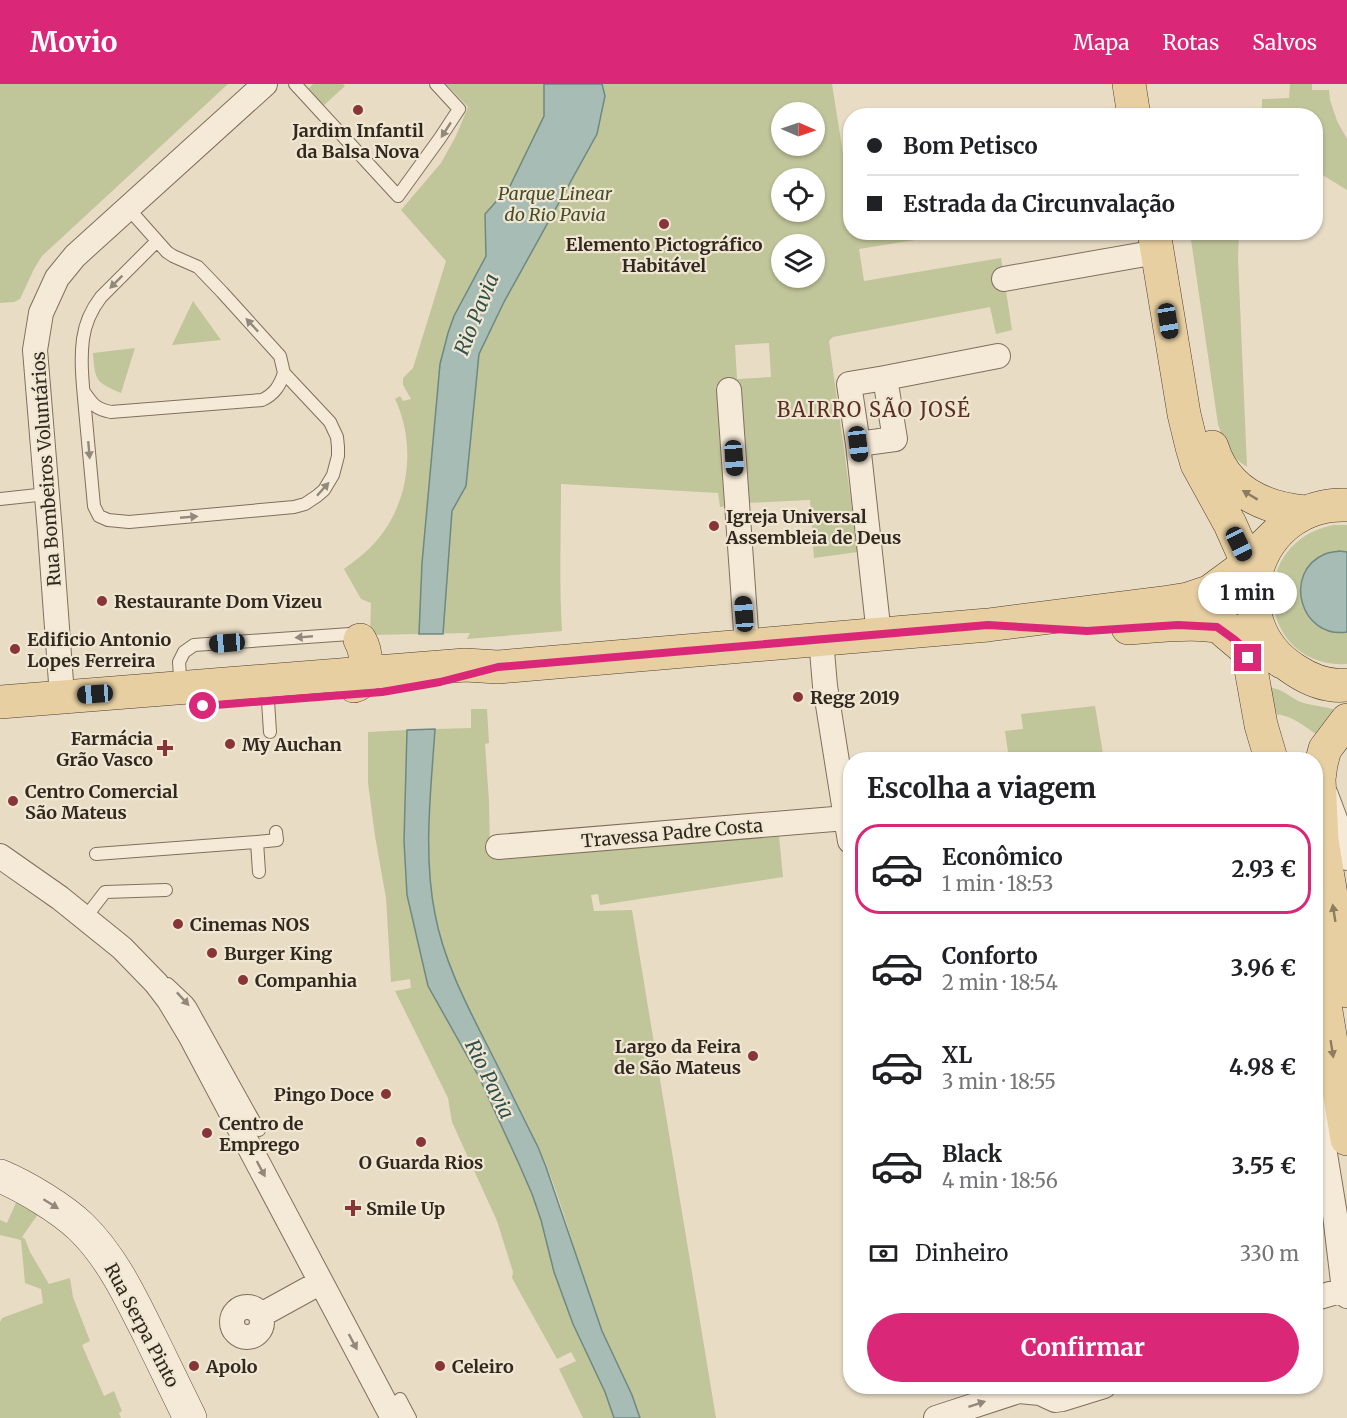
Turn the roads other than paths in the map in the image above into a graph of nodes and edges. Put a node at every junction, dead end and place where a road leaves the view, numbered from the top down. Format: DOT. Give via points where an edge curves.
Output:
graph roads {
  1 [pos="265,84"];
  2 [pos="295,84"];
  3 [pos="436,84"];
  4 [pos="1129,84"];
  5 [pos="1148,84"];
  6 [pos="1133,108"];
  7 [pos="1152,108"];
  8 [pos="128,208"];
  9 [pos="1158,240"];
  10 [pos="1162,240"];
  11 [pos="1162,240"];
  12 [pos="157,241"];
  13 [pos="1004,279"];
  14 [pos="998,356"];
  15 [pos="284,372"];
  16 [pos="885,378"];
  17 [pos="729,390"];
  18 [pos="84,392"];
  19 [pos="858,444"];
  20 [pos="1197,464"];
  21 [pos="47,494"];
  22 [pos="0,499"];
  23 [pos="1322,511"];
  24 [pos="1250,570"];
  25 [pos="1188,599"];
  26 [pos="988,625"];
  27 [pos="1217,627"];
  28 [pos="879,635"];
  29 [pos="821,639"];
  30 [pos="360,640"];
  31 [pos="747,645"];
  32 [pos="1268,649"];
  33 [pos="369,679"];
  34 [pos="1347,684"];
  35 [pos="175,688"];
  36 [pos="62,696"];
  37 [pos="0,702"];
  38 [pos="0,712"];
  39 [pos="1259,713"];
  40 [pos="1347,720"];
  41 [pos="0,722"];
  42 [pos="1347,741"];
  43 [pos="1263,752"];
  44 [pos="1269,752"];
  45 [pos="1323,756"];
  46 [pos="1323,773"];
  47 [pos="1323,789"];
  48 [pos="843,799"];
  49 [pos="843,830"];
  50 [pos="276,832"];
  51 [pos="257,842"];
  52 [pos="498,847"];
  53 [pos="1323,847"];
  54 [pos="96,854"];
  55 [pos="0,856"];
  56 [pos="1347,858"];
  57 [pos="259,872"];
  58 [pos="166,890"];
  59 [pos="85,918"];
  60 [pos="122,948"];
  61 [pos="1347,991"];
  62 [pos="1323,993"];
  63 [pos="259,1130"];
  64 [pos="1347,1139"];
  65 [pos="1323,1143"];
  66 [pos="0,1176"];
  67 [pos="1329,1180"];
  68 [pos="1347,1248"];
  69 [pos="321,1282"];
  70 [pos="1346,1291"];
  71 [pos="1323,1296"];
  72 [pos="261,1315"];
  73 [pos="1009,1394"];
  74 [pos="1042,1394"];
  75 [pos="1080,1394"];
  76 [pos="397,1409"];
  77 [pos="190,1418"];
  78 [pos="410,1418"];
  79 [pos="936,1418"];
  1 -- 8 [label="street, Rua Bombeiros Voluntários"];
  3 -- 2 [label="lane, one-way" via="459,109 398,196"];
  4 -- 6 [label="main road"];
  5 -- 7 [label="main road"];
  8 -- 12 [label="lane"];
  8 -- 21 [label="street, Rua Bombeiros Voluntários" via="75,256 57,278 41,314 34,350"];
  9 -- 13 [label="street"];
  10 -- 20 [label="main road" via="1184,414"];
  23 -- 11 [label="main road, one-way" via="1278,508 1251,496 1234,485 1216,458"];
  15 -- 12 [label="lane, one-way" via="280,356 198,267 173,256"];
  12 -- 18 [label="lane, one-way" via="93,307 83,339"];
  14 -- 16 [label="street"];
  15 -- 18 [label="lane" via="278,388 262,400 111,412 100,410"];
  18 -- 15 [label="lane, one-way" via="94,506 99,516 113,522 129,522 270,510 305,504 317,496 330,481 338,456 337,437 330,422"];
  16 -- 19 [label="street" via="849,384"];
  16 -- 19 [label="street" via="895,439"];
  17 -- 31 [label="street"];
  19 -- 28 [label="street"];
  20 -- 24 [label="main road"];
  20 -- 25 [label="main road" via="1219,546 1219,562 1202,590"];
  21 -- 22 [label="lane"];
  21 -- 36 [label="street, Rua Bombeiros Voluntários"];
  23 -- 24 [label="main road"];
  24 -- 25 [label="main road" via="1239,570 1209,592"];
  24 -- 32 [label="main road" via="1253,608"];
  25 -- 26 [label="main road"];
  26 -- 27 [label="main road" via="1087,631 1191,624"];
  26 -- 28 [label="main road"];
  27 -- 32 [label="main road" via="1232,630"];
  27 -- 39 [label="main road" via="1244,648"];
  28 -- 29 [label="main road"];
  29 -- 31 [label="main road"];
  29 -- 48 [label="street"];
  30 -- 33 [label="main road"];
  30 -- 35 [label="lane, one-way" via="350,634 194,645 179,662 180,676"];
  31 -- 33 [label="main road" via="465,670 440,682"];
  32 -- 34 [label="main road" via="1308,679 1338,686"];
  32 -- 39 [label="main road" via="1257,664"];
  33 -- 35 [label="main road"];
  33 -- 41 [label="main road" via="357,686 318,689 276,711"];
  35 -- 36 [label="main road"];
  36 -- 37 [label="main road"];
  36 -- 38 [label="main road" via="54,708"];
  39 -- 43 [label="street"];
  39 -- 44 [label="main road"];
  40 -- 45 [label="main road"];
  42 -- 46 [label="main road"];
  47 -- 56 [label="street"];
  49 -- 52 [label="street, Travessa Padre Costa"];
  50 -- 51 [label="lane" via="277,840"];
  51 -- 54 [label="lane"];
  51 -- 57 [label="lane"];
  61 -- 53 [label="main road, one-way"];
  55 -- 59 [label="street"];
  58 -- 59 [label="lane" via="105,892"];
  59 -- 60 [label="street"];
  60 -- 63 [label="lane, one-way" via="187,1002"];
  60 -- 69 [label="street, one-way" via="156,983 179,1016"];
  62 -- 64 [label="main road, one-way"];
  65 -- 67 [label="street"];
  66 -- 77 [label="street, Rua Serpa Pinto, one-way" via="56,1207 82,1228 111,1264"];
  67 -- 68 [label="street"];
  67 -- 70 [label="street"];
  69 -- 72 [label="street"];
  69 -- 76 [label="street, one-way"];
  70 -- 71 [label="street"];
  79 -- 73 [label="street, one-way"];
  74 -- 75 [label="street" via="1055,1400"];
  76 -- 78 [label="lane"];
}
